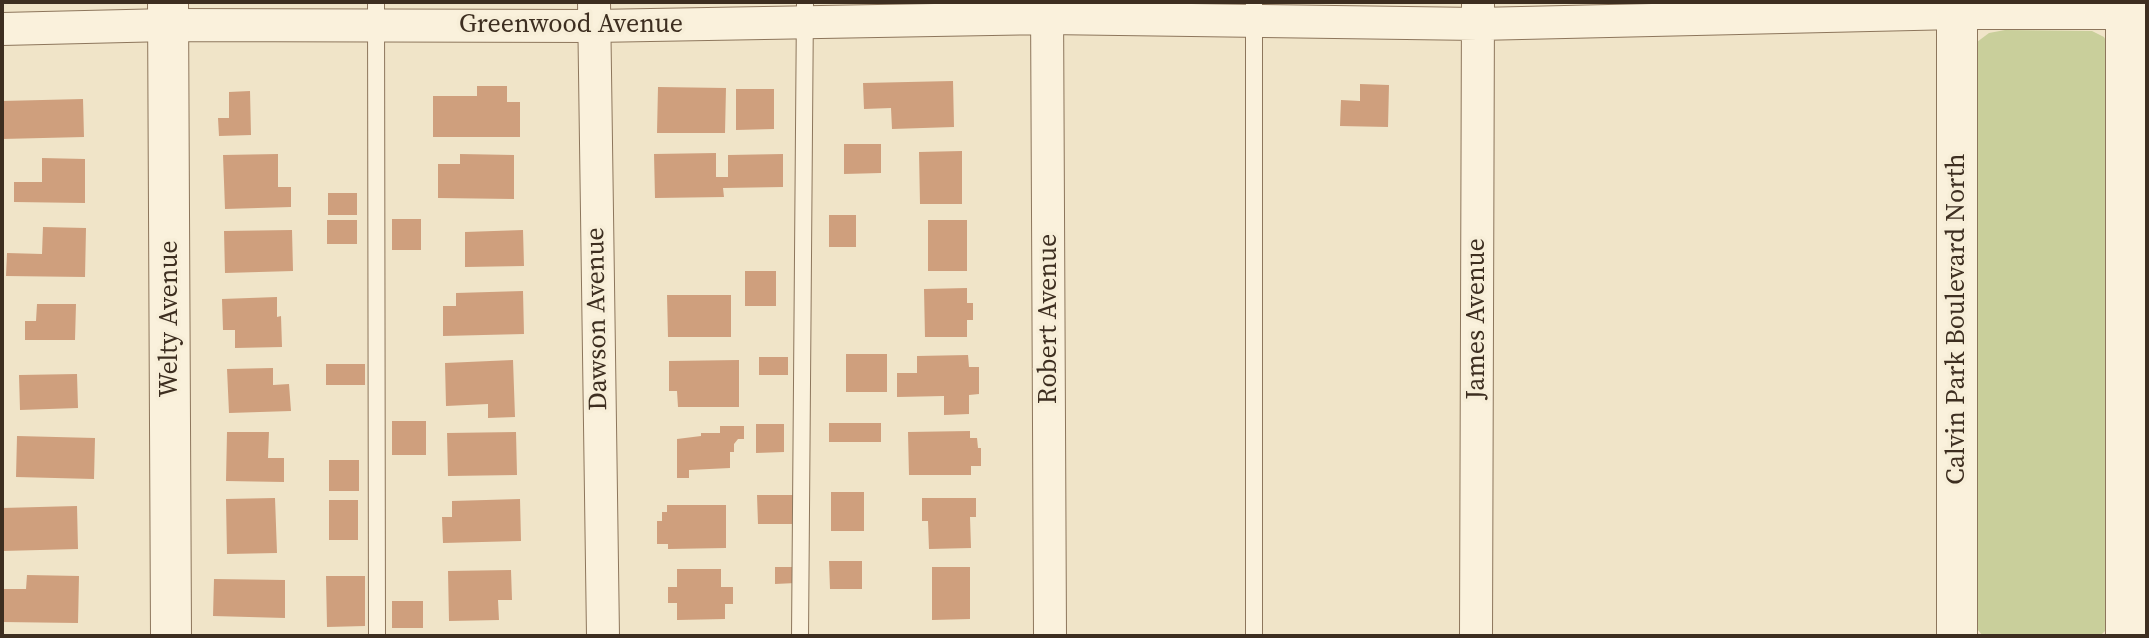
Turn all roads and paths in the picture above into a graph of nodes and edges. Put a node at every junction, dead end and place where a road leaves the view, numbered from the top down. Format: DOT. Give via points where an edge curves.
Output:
graph roads {
  1 [pos="1957,8"];
  2 [pos="2133,9"];
  3 [pos="1048,10"];
  4 [pos="805,12"];
  5 [pos="1254,12"];
  6 [pos="168,13"];
  7 [pos="1478,13"];
  8 [pos="376,14"];
  9 [pos="594,14"];
  10 [pos="2,29"];
  11 [pos="171,636"];
  12 [pos="377,636"];
  13 [pos="603,636"];
  14 [pos="800,636"];
  15 [pos="1050,636"];
  16 [pos="1254,636"];
  17 [pos="1476,636"];
  18 [pos="1957,636"];
  19 [pos="2126,636"];
  1 -- 2 [label="street, Greenwood Avenue"];
  1 -- 7 [label="street, Greenwood Avenue"];
  1 -- 18 [label="street, Calvin Park Boulevard North"];
  2 -- 19 [label="street"];
  3 -- 4 [label="street, Greenwood Avenue"];
  3 -- 5 [label="street, Greenwood Avenue"];
  3 -- 15 [label="street, Robert Avenue"];
  4 -- 9 [label="street, Greenwood Avenue"];
  4 -- 14 [label="lane"];
  5 -- 7 [label="street, Greenwood Avenue"];
  5 -- 16 [label="lane"];
  6 -- 8 [label="street, Greenwood Avenue"];
  6 -- 10 [label="street, Greenwood Avenue"];
  6 -- 11 [label="street, Welty Avenue"];
  7 -- 17 [label="street, James Avenue"];
  8 -- 9 [label="street, Greenwood Avenue"];
  8 -- 12 [label="lane"];
  9 -- 13 [label="street, Dawson Avenue"];
}
